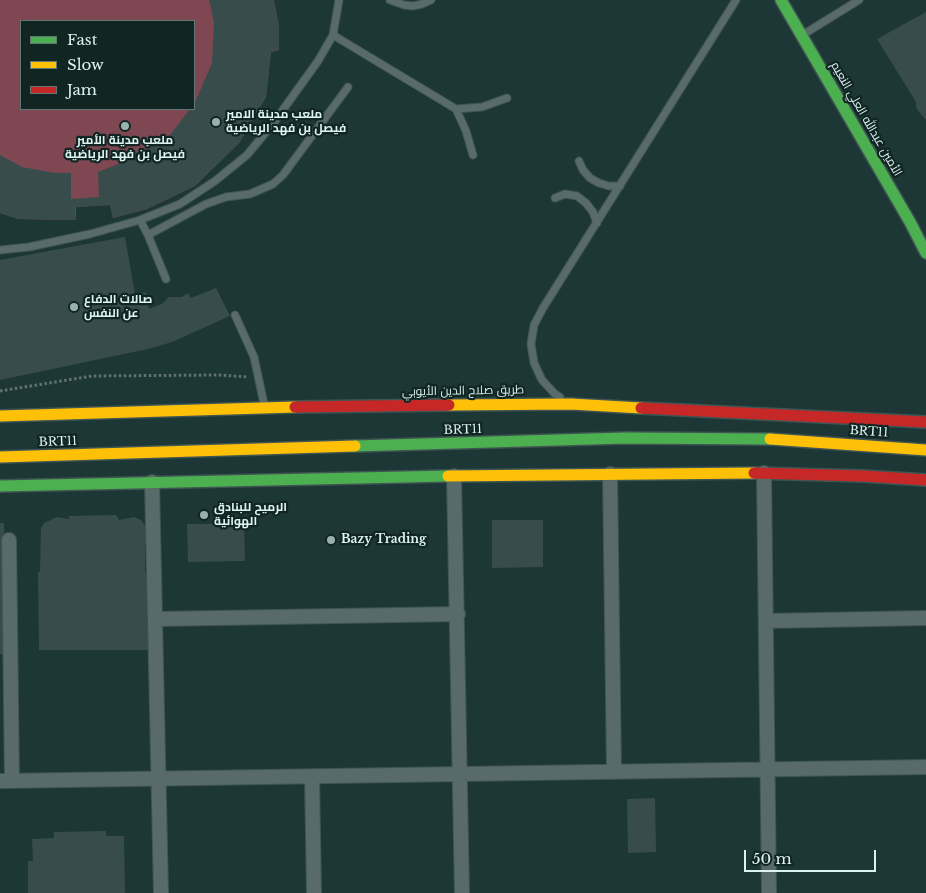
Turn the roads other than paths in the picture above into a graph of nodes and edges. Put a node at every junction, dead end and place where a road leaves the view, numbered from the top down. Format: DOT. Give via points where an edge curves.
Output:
graph roads {
  1 [pos="339,0"];
  2 [pos="390,0"];
  3 [pos="431,0"];
  4 [pos="736,0"];
  5 [pos="859,0"];
  6 [pos="786,4"];
  7 [pos="333,35"];
  8 [pos="801,35"];
  9 [pos="348,87"];
  10 [pos="507,98"];
  11 [pos="456,109"];
  12 [pos="473,155"];
  13 [pos="579,160"];
  14 [pos="620,186"];
  15 [pos="555,198"];
  16 [pos="140,220"];
  17 [pos="596,223"];
  18 [pos="148,234"];
  19 [pos="0,250"];
  20 [pos="926,252"];
  21 [pos="166,279"];
  22 [pos="236,316"];
  23 [pos="571,404"];
  24 [pos="264,407"];
  25 [pos="0,416"];
  26 [pos="926,422"];
  27 [pos="926,450"];
  28 [pos="0,457"];
  29 [pos="764,473"];
  30 [pos="610,474"];
  31 [pos="454,476"];
  32 [pos="926,480"];
  33 [pos="152,482"];
  34 [pos="0,486"];
  35 [pos="9,540"];
  36 [pos="458,614"];
  37 [pos="926,618"];
  38 [pos="156,619"];
  39 [pos="766,621"];
  40 [pos="926,767"];
  41 [pos="768,770"];
  42 [pos="614,772"];
  43 [pos="460,774"];
  44 [pos="312,776"];
  45 [pos="159,779"];
  46 [pos="6,781"];
  47 [pos="162,893"];
  48 [pos="314,893"];
  49 [pos="462,893"];
  50 [pos="770,893"];
  1 -- 7 [label="lane"];
  2 -- 3 [label="lane" via="413,6"];
  4 -- 14 [label="lane"];
  5 -- 8 [label="lane"];
  6 -- 8 [label="main road, الأمين عبدالله العلي النعيم"];
  7 -- 11 [label="lane"];
  7 -- 16 [label="lane" via="296,93 247,155 180,204"];
  8 -- 20 [label="main road, الأمين عبدالله العلي النعيم"];
  9 -- 18 [label="lane" via="273,184 250,194 206,204"];
  10 -- 11 [label="lane" via="482,107"];
  11 -- 12 [label="lane"];
  13 -- 14 [label="lane" via="583,170 594,181"];
  14 -- 17 [label="lane"];
  15 -- 17 [label="lane" via="565,194 577,196 590,207"];
  16 -- 18 [label="lane"];
  16 -- 19 [label="lane" via="72,238"];
  17 -- 23 [label="lane" via="543,308 534,325 531,344 534,363 542,380"];
  18 -- 21 [label="lane"];
  22 -- 24 [label="lane" via="252,350"];
  23 -- 24 [label="main road, طريق صلاح الدين الأيوبي"];
  23 -- 26 [label="main road, طريق صلاح الدين الأيوبي"];
  24 -- 25 [label="main road, طريق صلاح الدين الأيوبي"];
  27 -- 28 [label="main road, BRT11" via="790,439 625,438"];
  29 -- 30 [label="main road"];
  29 -- 32 [label="main road"];
  29 -- 39 [label="street"];
  30 -- 31 [label="main road"];
  30 -- 42 [label="street"];
  31 -- 33 [label="main road"];
  31 -- 36 [label="street"];
  33 -- 34 [label="main road"];
  33 -- 38 [label="street"];
  35 -- 46 [label="street"];
  36 -- 38 [label="street"];
  36 -- 43 [label="street"];
  37 -- 39 [label="street"];
  38 -- 45 [label="street"];
  39 -- 41 [label="street"];
  40 -- 41 [label="street"];
  41 -- 42 [label="street"];
  41 -- 50 [label="street"];
  42 -- 43 [label="street"];
  43 -- 44 [label="street"];
  43 -- 49 [label="street"];
  44 -- 45 [label="street"];
  44 -- 48 [label="street"];
  45 -- 46 [label="street"];
  45 -- 47 [label="street"];
}
